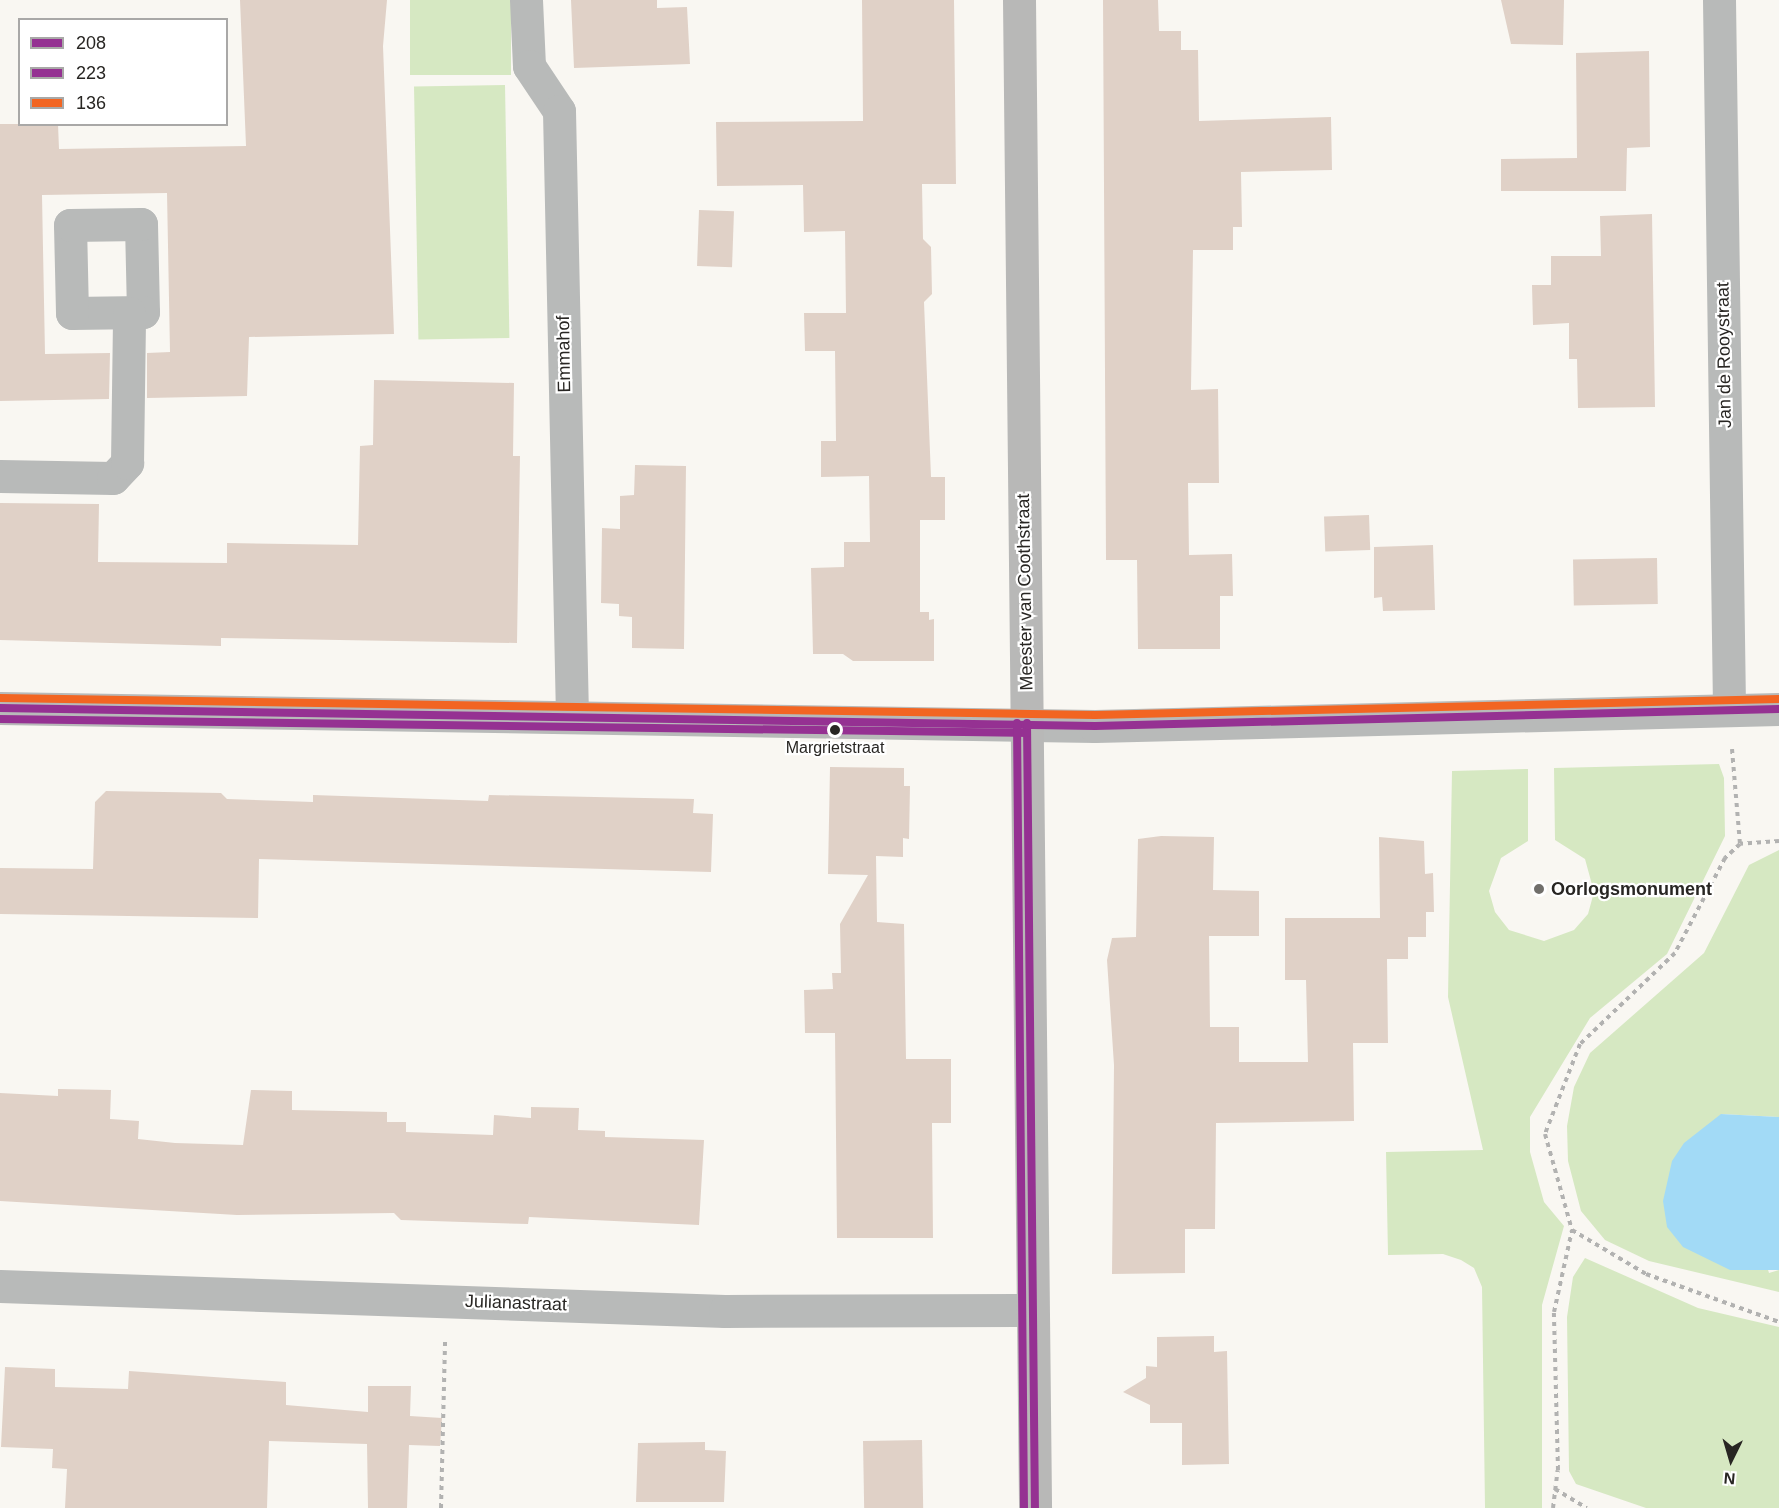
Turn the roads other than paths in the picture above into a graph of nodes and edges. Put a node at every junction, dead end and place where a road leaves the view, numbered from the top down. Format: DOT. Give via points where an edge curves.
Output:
graph roads {
  1 [pos="526,0"];
  2 [pos="1018,0"];
  3 [pos="1719,0"];
  4 [pos="129,313"];
  5 [pos="0,476"];
  6 [pos="0,708"];
  7 [pos="1779,709"];
  8 [pos="1729,710"];
  9 [pos="572,717"];
  10 [pos="1028,723"];
  11 [pos="0,1286"];
  12 [pos="1032,1310"];
  13 [pos="1035,1508"];
  1 -- 9 [label="street, Emmahof" via="529,66 559,111"];
  2 -- 10 [label="street, Meester van Coothstraat"];
  3 -- 8 [label="street, Jan de Rooystraat"];
  4 -- 5 [label="street" via="127,463 113,478"];
  6 -- 9 [label="street"];
  7 -- 8 [label="street"];
  8 -- 10 [label="street"];
  9 -- 10 [label="street"];
  10 -- 12 [label="street, Meester van Coothstraat"];
  11 -- 12 [label="street, Julianastraat" via="725,1311"];
  12 -- 13 [label="street, Meester van Coothstraat"];
}
